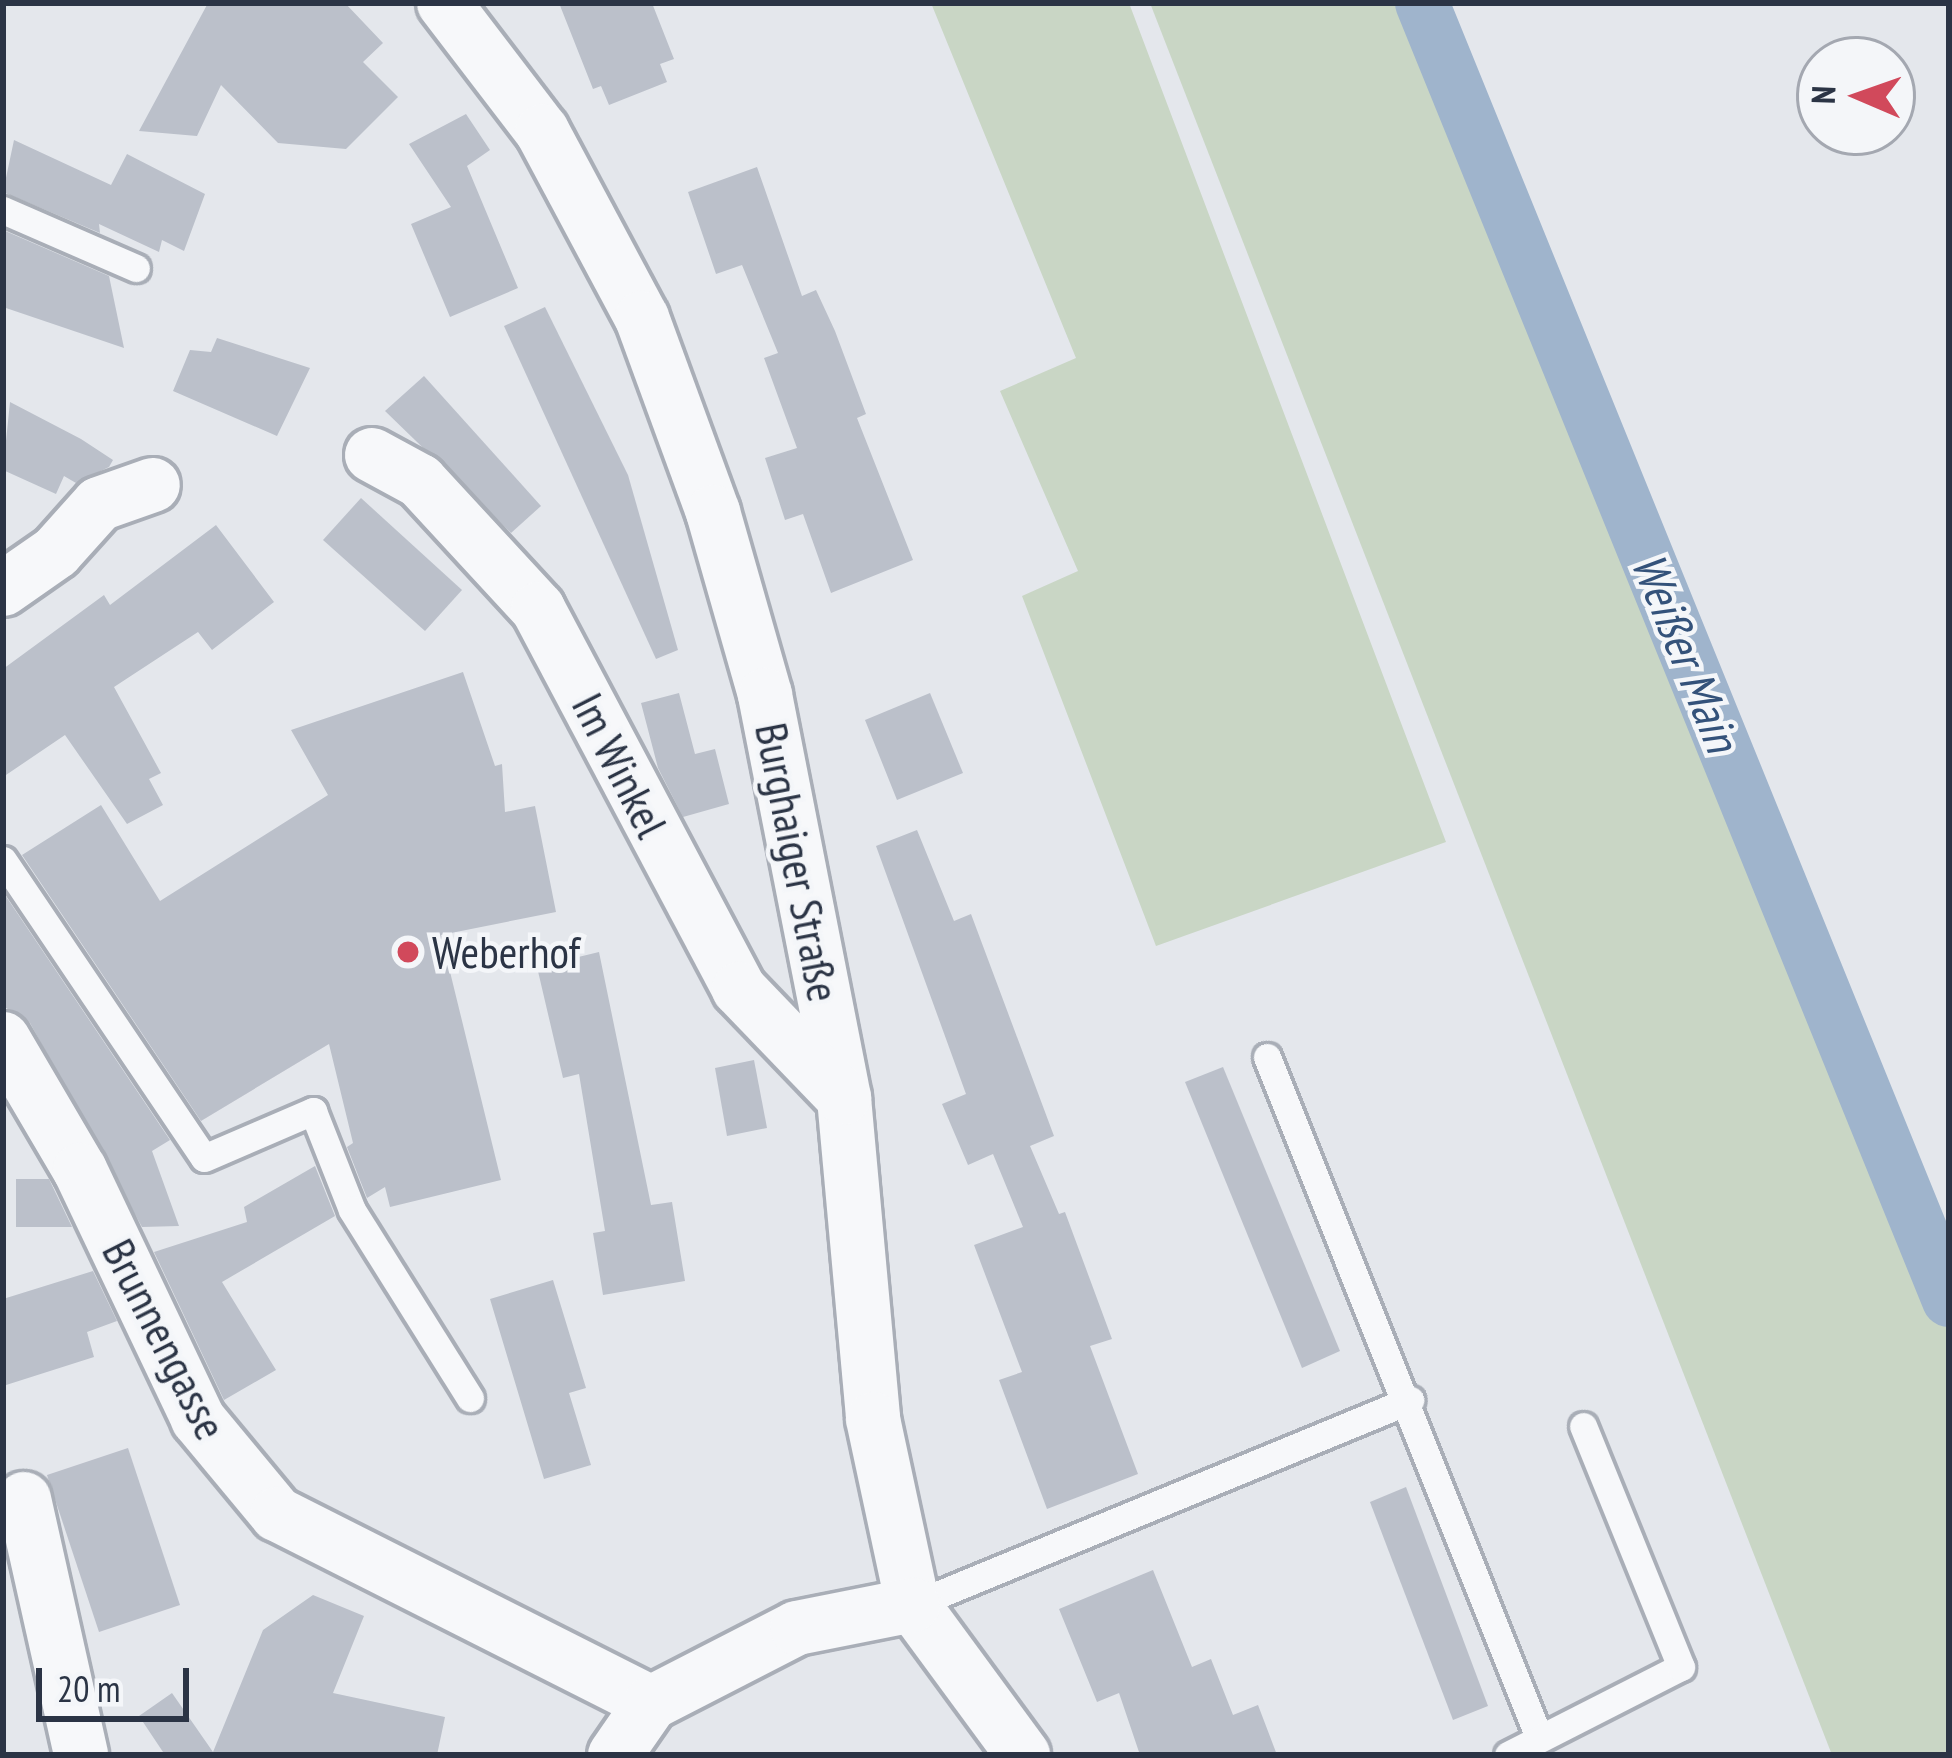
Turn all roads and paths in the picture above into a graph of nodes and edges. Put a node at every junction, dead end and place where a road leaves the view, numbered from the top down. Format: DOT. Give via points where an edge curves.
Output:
graph roads {
  1 [pos="444,3"];
  2 [pos="3,210"];
  3 [pos="136,268"];
  4 [pos="372,455"];
  5 [pos="153,485"];
  6 [pos="3,589"];
  7 [pos="3,860"];
  8 [pos="3,1039"];
  9 [pos="1267,1058"];
  10 [pos="844,1098"];
  11 [pos="470,1399"];
  12 [pos="1410,1400"];
  13 [pos="1583,1426"];
  14 [pos="24,1499"];
  15 [pos="913,1605"];
  16 [pos="651,1703"];
  17 [pos="1538,1736"];
  18 [pos="82,1755"];
  19 [pos="615,1755"];
  20 [pos="1023,1755"];
  21 [pos="1508,1755"];
  1 -- 10 [label="street, Burghaiger Straße" via="542,130 642,318 705,490 765,694"];
  2 -- 3 [label="lane"];
  4 -- 10 [label="street, Im Winkel" via="420,482 538,609 739,989"];
  5 -- 6 [label="street" via="99,504 56,552"];
  7 -- 11 [label="lane" via="204,1158 313,1111 352,1210"];
  8 -- 16 [label="street, Brunnengasse" via="80,1170 198,1420 277,1514"];
  9 -- 12 [label="lane"];
  10 -- 15 [label="street, Burghaiger Straße" via="873,1419"];
  12 -- 15 [label="lane"];
  12 -- 17 [label="lane"];
  13 -- 17 [label="lane" via="1682,1667"];
  14 -- 18 [label="street"];
  15 -- 16 [label="street" via="797,1628"];
  15 -- 20 [label="street, Burghaiger Straße"];
  16 -- 19 [label="street"];
  17 -- 21 [label="lane"];
}
